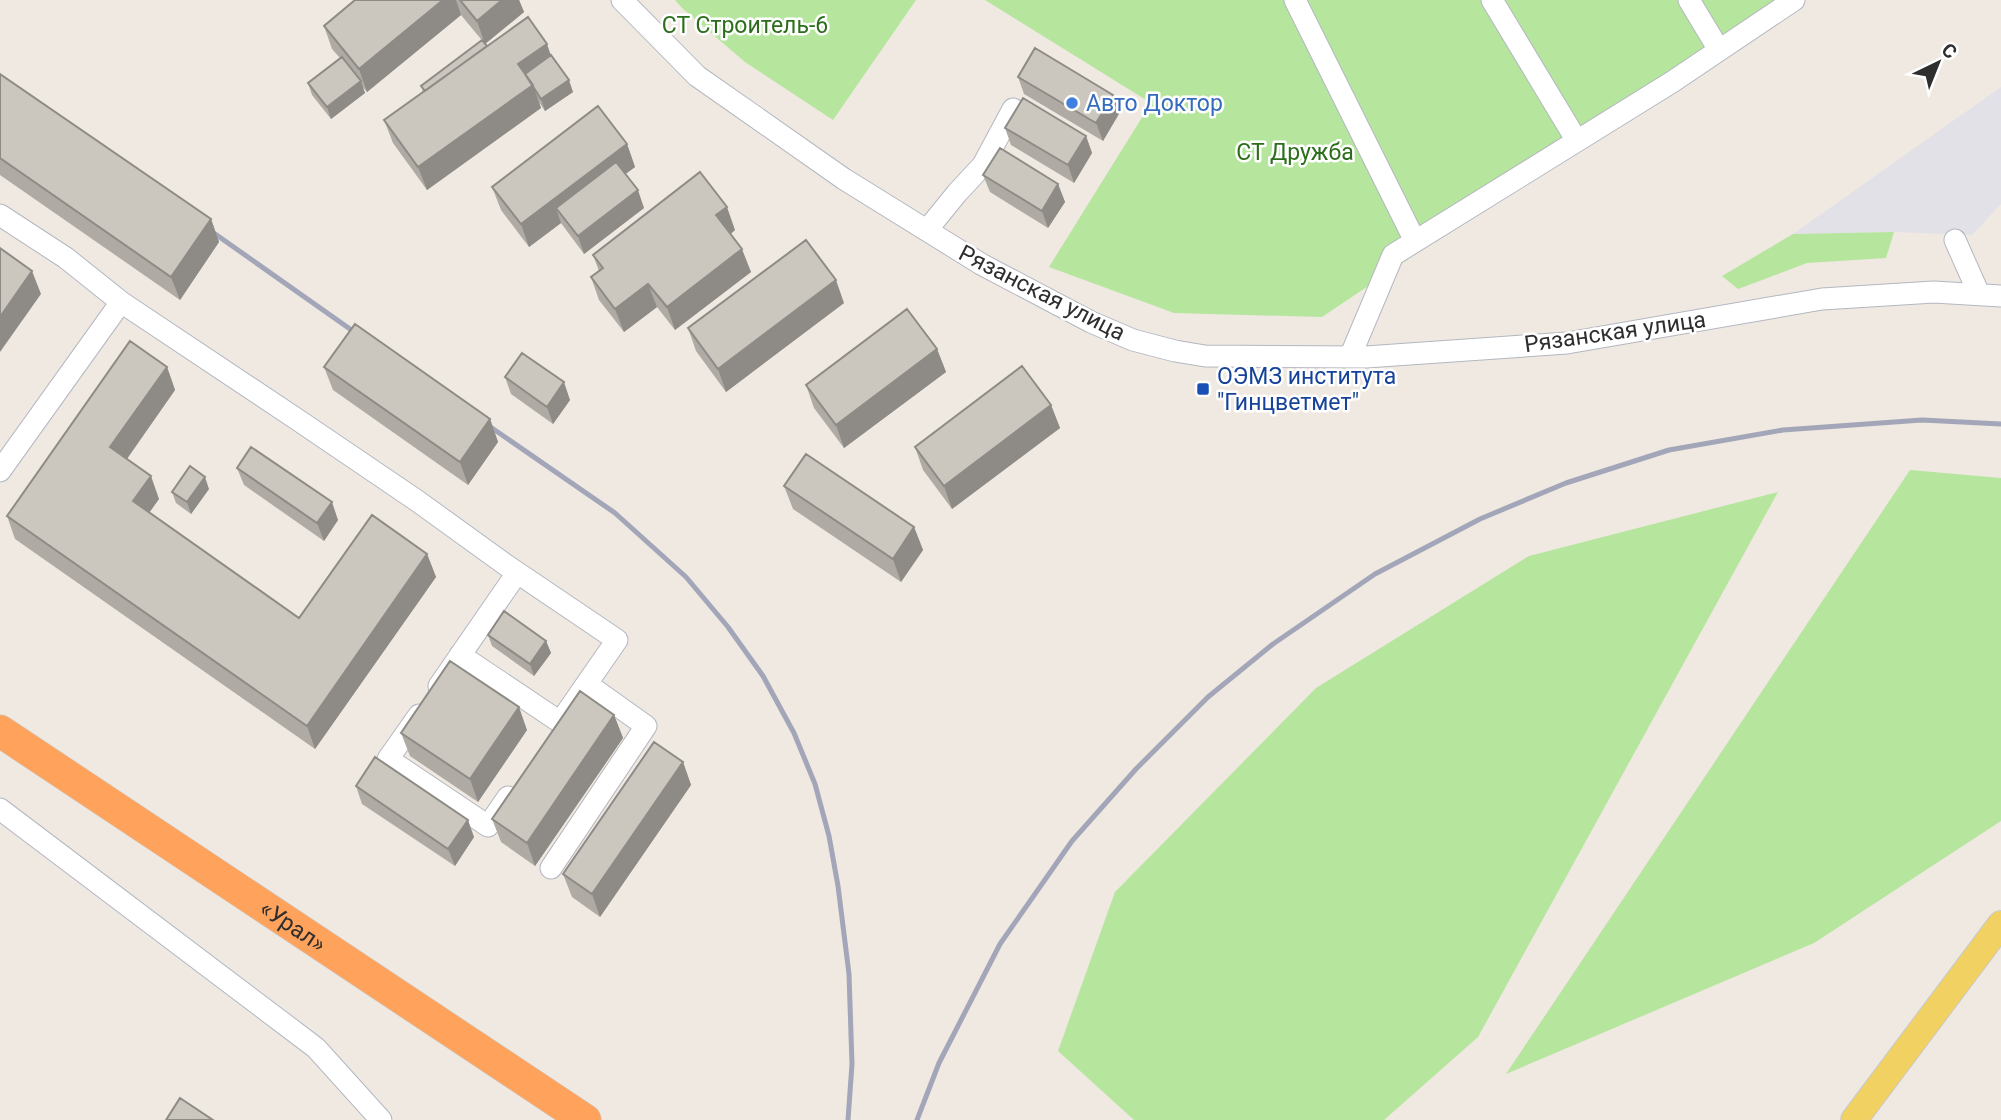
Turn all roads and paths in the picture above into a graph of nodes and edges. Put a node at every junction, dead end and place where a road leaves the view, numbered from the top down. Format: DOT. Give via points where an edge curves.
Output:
graph roads {
  1 [pos="1295,0"];
  2 [pos="1492,0"];
  3 [pos="1689,0"];
  4 [pos="1794,0"];
  5 [pos="626,2"];
  6 [pos="1719,50"];
  7 [pos="1013,109"];
  8 [pos="1577,141"];
  9 [pos="0,215"];
  10 [pos="927,230"];
  11 [pos="1955,240"];
  12 [pos="1415,241"];
  13 [pos="1979,294"];
  14 [pos="2001,296"];
  15 [pos="121,302"];
  16 [pos="1350,357"];
  17 [pos="0,471"];
  18 [pos="517,573"];
  19 [pos="460,655"];
  20 [pos="586,684"];
  21 [pos="0,730"];
  22 [pos="520,780"];
  23 [pos="0,809"];
  24 [pos="551,868"];
  25 [pos="2001,924"];
  26 [pos="381,1120"];
  27 [pos="584,1120"];
  28 [pos="1854,1120"];
  1 -- 12 [label="street"];
  2 -- 8 [label="street"];
  3 -- 6 [label="street"];
  4 -- 6 [label="street"];
  5 -- 10 [label="street, Рязанская улица" via="696,76 844,179"];
  6 -- 8 [label="street"];
  7 -- 10 [label="street" via="983,165"];
  8 -- 12 [label="street"];
  9 -- 15 [label="street" via="66,258"];
  10 -- 16 [label="street, Рязанская улица" via="981,264 1133,340 1205,356"];
  11 -- 13 [label="street"];
  12 -- 16 [label="street" via="1393,255"];
  13 -- 14 [label="street, Рязанская улица"];
  13 -- 16 [label="street, Рязанская улица" via="1822,299 1567,343"];
  15 -- 17 [label="street"];
  15 -- 18 [label="street"];
  18 -- 19 [label="street"];
  18 -- 20 [label="street" via="617,640"];
  19 -- 20 [label="street" via="556,728"];
  19 -- 22 [label="street" via="388,759 488,826"];
  20 -- 24 [label="street" via="646,726"];
  21 -- 27 [label="highway, «Урал»"];
  23 -- 26 [label="street" via="316,1048"];
  25 -- 28 [label="main road"];
}
